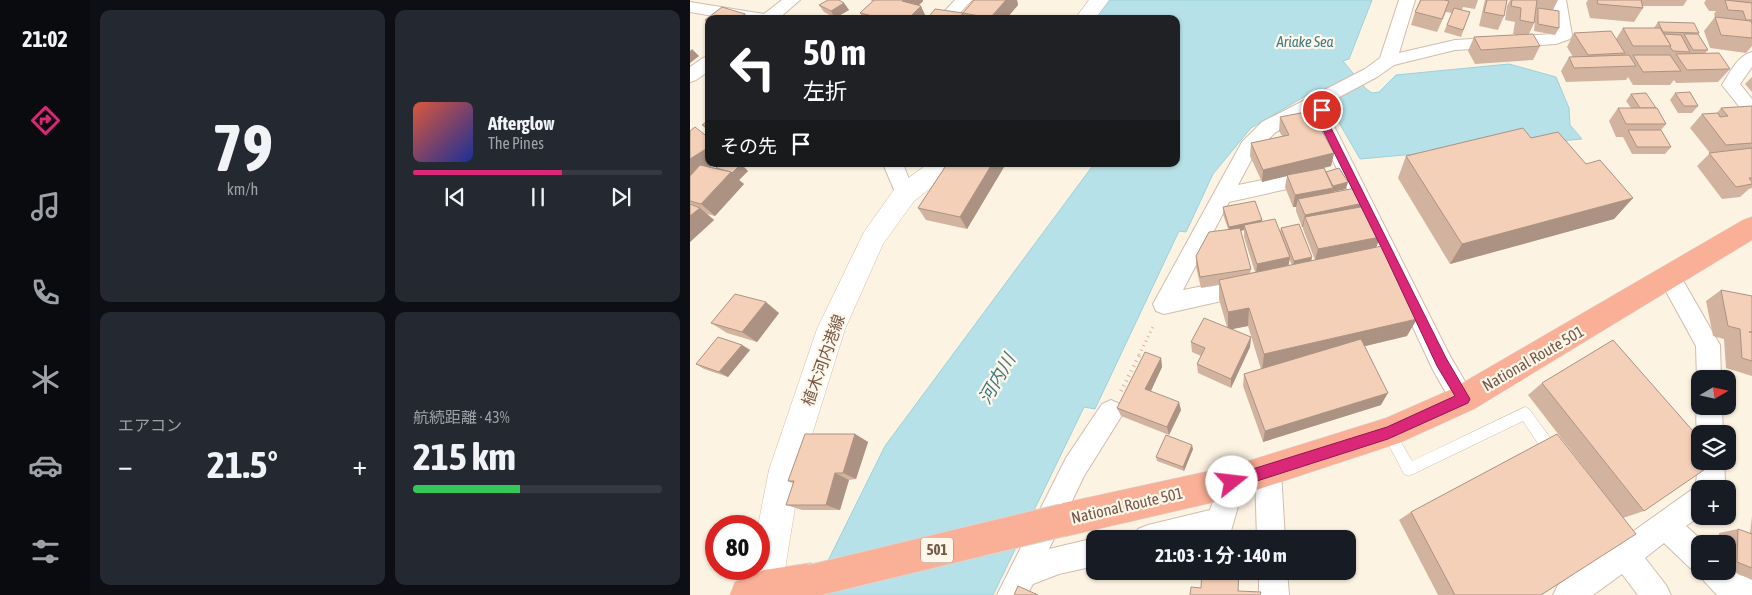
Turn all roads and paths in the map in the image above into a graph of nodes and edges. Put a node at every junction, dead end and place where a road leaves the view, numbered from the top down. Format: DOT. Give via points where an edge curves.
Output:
graph roads {
  1 [pos="792,0"];
  2 [pos="964,0"];
  3 [pos="1099,0"];
  4 [pos="1407,0"];
  5 [pos="1558,0"];
  6 [pos="690,7"];
  7 [pos="738,15"];
  8 [pos="773,15"];
  9 [pos="949,15"];
  10 [pos="1088,15"];
  11 [pos="1752,58"];
  12 [pos="1388,61"];
  13 [pos="705,65"];
  14 [pos="690,76"];
  15 [pos="1321,98"];
  16 [pos="1752,111"];
  17 [pos="894,167"];
  18 [pos="941,167"];
  19 [pos="1346,169"];
  20 [pos="905,194"];
  21 [pos="1223,196"];
  22 [pos="1752,228"];
  23 [pos="1670,277"];
  24 [pos="1268,282"];
  25 [pos="1164,304"];
  26 [pos="1709,370"];
  27 [pos="1464,399"];
  28 [pos="1111,412"];
  29 [pos="1388,432"];
  30 [pos="1558,460"];
  31 [pos="1268,472"];
  32 [pos="1232,482"];
  33 [pos="1691,506"];
  34 [pos="1665,525"];
  35 [pos="1185,530"];
  36 [pos="1271,530"];
  37 [pos="1691,550"];
  38 [pos="1622,551"];
  39 [pos="1086,554"];
  40 [pos="1273,580"];
  41 [pos="1723,580"];
  42 [pos="1018,584"];
  43 [pos="756,591"];
  44 [pos="1752,593"];
  45 [pos="1274,595"];
  46 [pos="1568,595"];
  47 [pos="1656,595"];
  1 -- 8 [label="street"];
  2 -- 9 [label="street"];
  3 -- 10 [label="main road"];
  4 -- 12 [label="street"];
  5 -- 12 [label="street" via="1564,35 1556,39 1455,45"];
  6 -- 7 [label="street"];
  11 -- 16 [label="street" via="1731,85"];
  12 -- 15 [label="street"];
  13 -- 14 [label="street"];
  15 -- 19 [label="street" via="1323,122"];
  15 -- 21 [label="street" via="1269,127 1249,147"];
  17 -- 20 [label="street"];
  18 -- 20 [label="main road, 植木河内港線"];
  19 -- 21 [label="street"];
  19 -- 27 [label="street" via="1381,257"];
  20 -- 43 [label="main road, 植木河内港線" via="873,238 831,329 785,470"];
  21 -- 25 [label="street"];
  22 -- 23 [label="highway, National Route 501 / 501"];
  23 -- 26 [label="street" via="1708,345"];
  23 -- 27 [label="highway, National Route 501 / 501"];
  24 -- 25 [label="street"];
  25 -- 28 [label="path"];
  27 -- 29 [label="highway, National Route 501 / 501"];
  28 -- 42 [label="street" via="1075,467"];
  29 -- 30 [label="lane" via="1410,469 1525,413"];
  29 -- 31 [label="highway, National Route 501 / 501"];
  31 -- 32 [label="highway, National Route 501 / 501"];
  31 -- 36 [label="street"];
  32 -- 35 [label="street" via="1222,521"];
  32 -- 43 [label="highway, National Route 501 / 501, bridge"];
  33 -- 34 [label="street"];
  34 -- 37 [label="street"];
  34 -- 38 [label="street"];
  38 -- 46 [label="street"];
  38 -- 47 [label="street"];
  39 -- 42 [label="street" via="1059,560"];
  40 -- 45 [label="street"];
  41 -- 44 [label="street" via="1731,588"];
}
